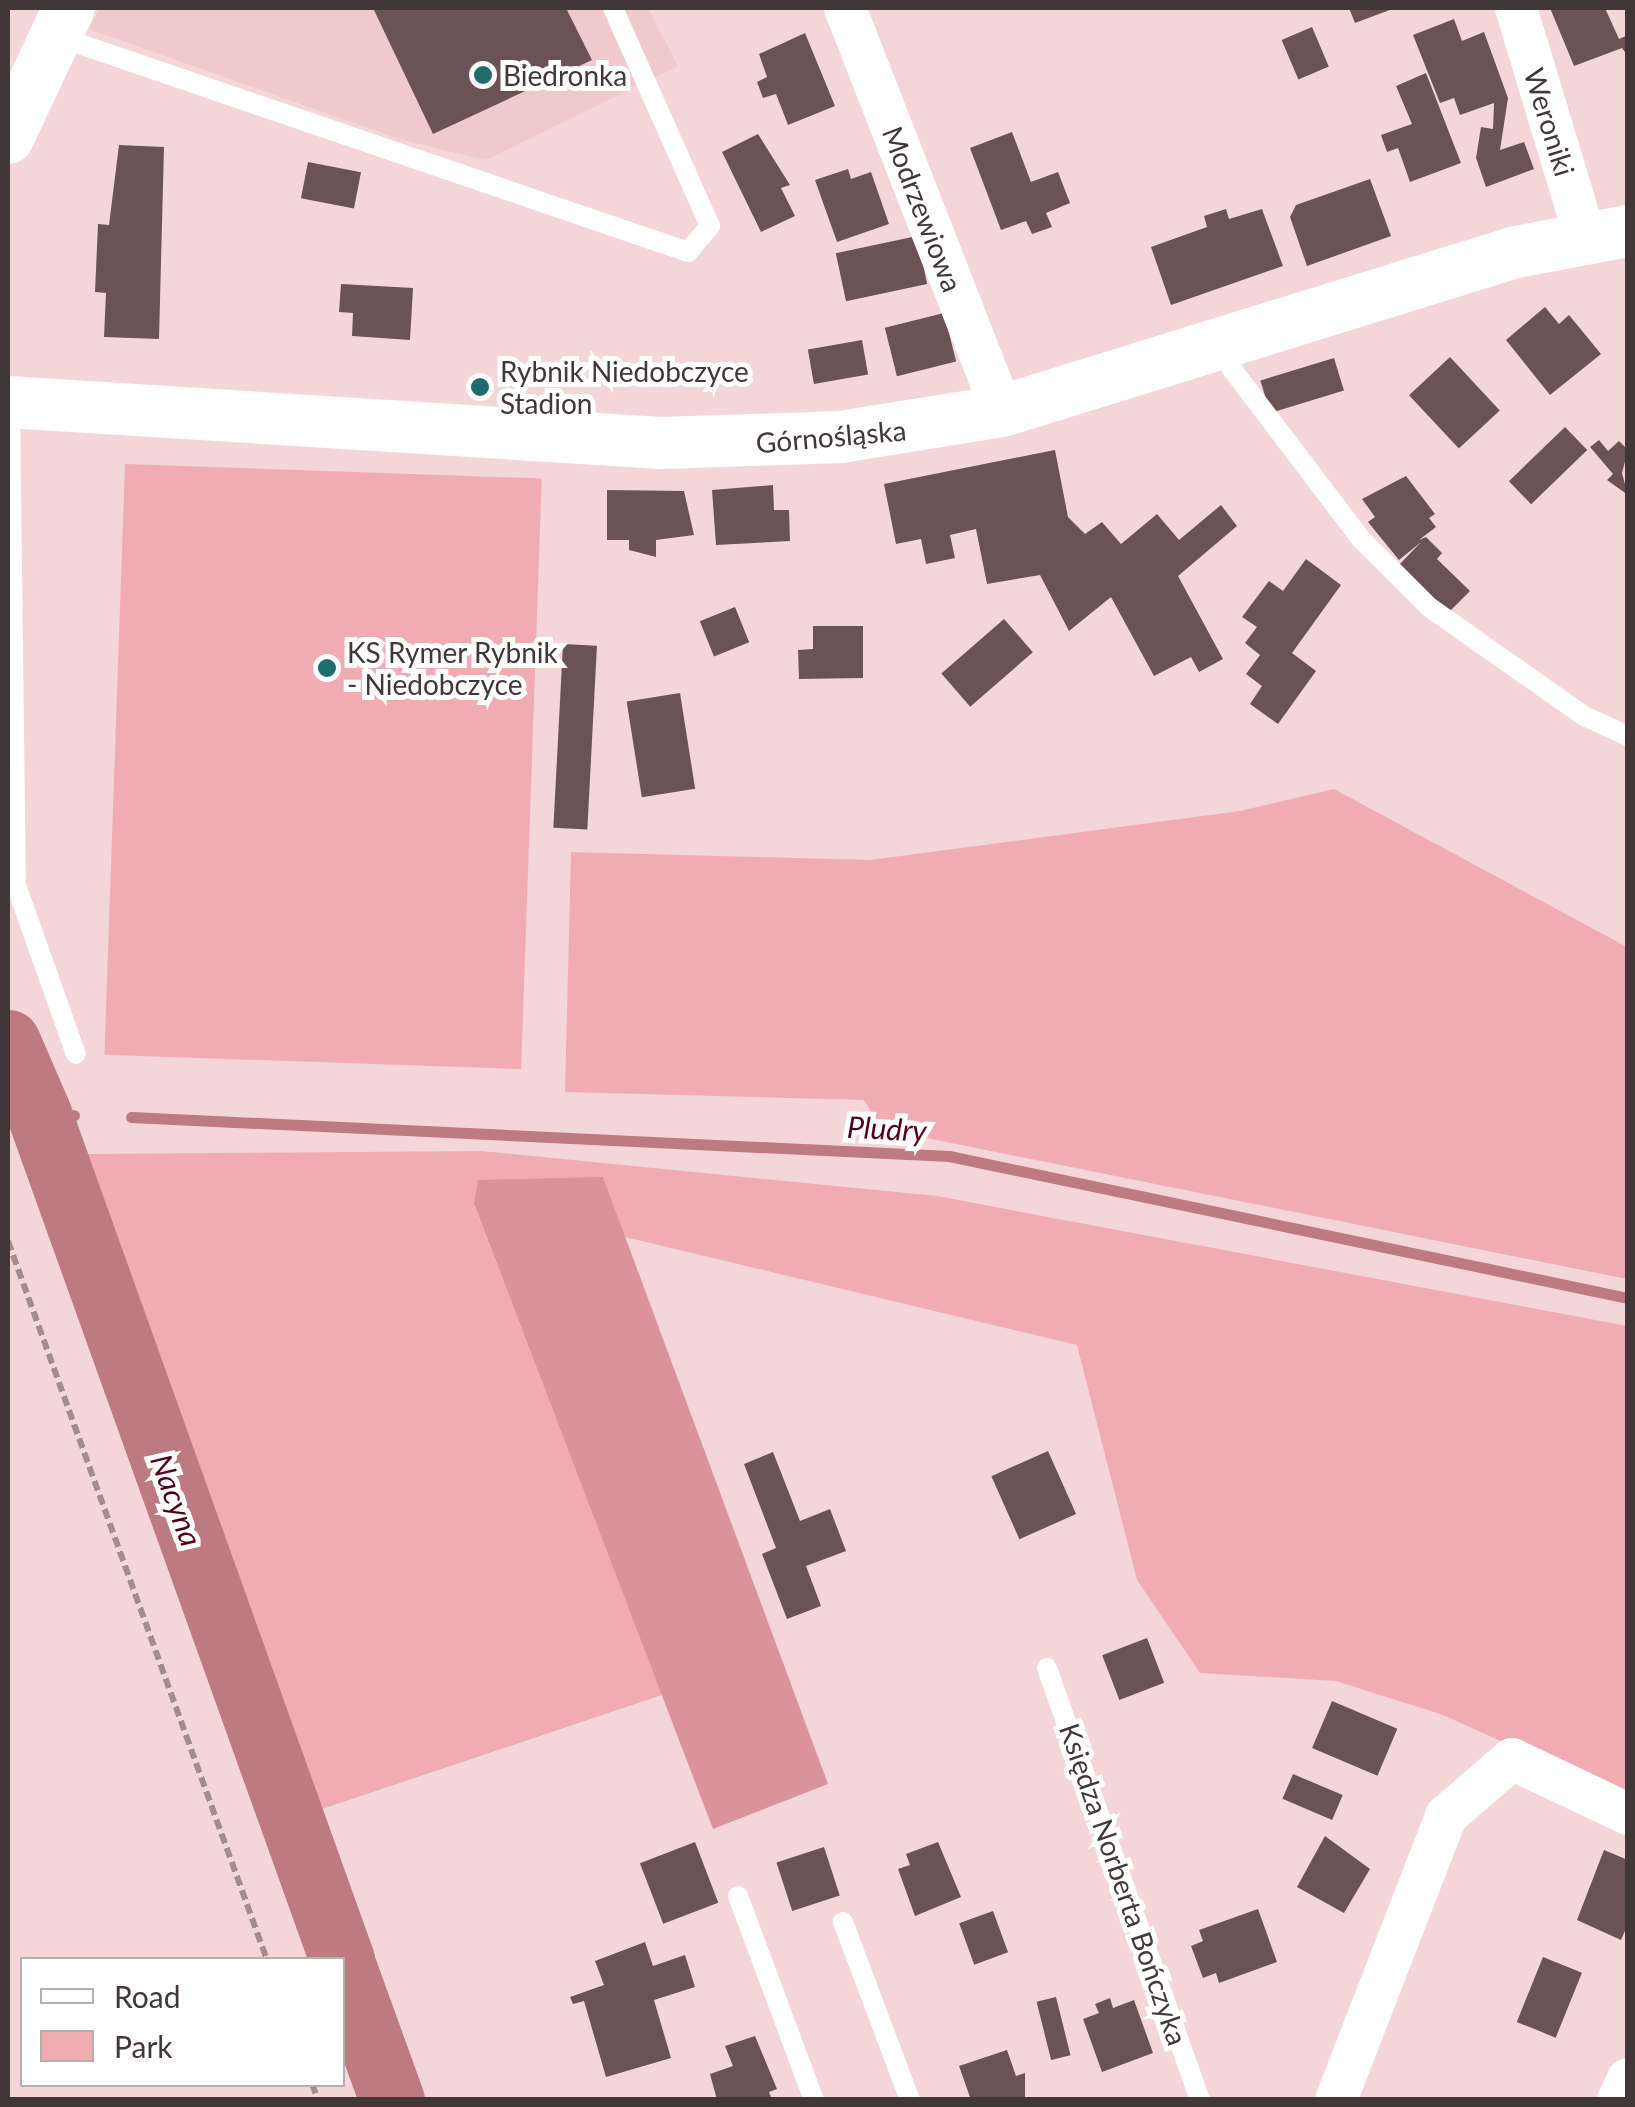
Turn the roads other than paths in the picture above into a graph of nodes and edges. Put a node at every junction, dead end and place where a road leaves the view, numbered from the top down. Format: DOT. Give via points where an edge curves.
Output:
graph roads {
  1 [pos="613,8"];
  2 [pos="845,8"];
  3 [pos="1516,8"];
  4 [pos="62,22"];
  5 [pos="8,138"];
  6 [pos="1606,233"];
  7 [pos="1214,346"];
  8 [pos="12,398"];
  9 [pos="1002,411"];
  10 [pos="1628,736"];
  11 [pos="76,1054"];
  12 [pos="1048,1668"];
  13 [pos="1628,1814"];
  14 [pos="738,1896"];
  15 [pos="844,1922"];
  16 [pos="1628,2079"];
  17 [pos="814,2100"];
  18 [pos="910,2100"];
  19 [pos="1200,2100"];
  20 [pos="1336,2100"];
  21 [pos="1618,2100"];
  1 -- 4 [label="lane" via="710,226 688,252"];
  2 -- 9 [label="street, Modrzewiowa"];
  3 -- 6 [label="street, Weroniki"];
  4 -- 5 [label="street"];
  6 -- 7 [label="street, Górnośląska"];
  7 -- 9 [label="street, Górnośląska"];
  7 -- 10 [label="lane" via="1360,538 1429,608 1584,716"];
  8 -- 9 [label="street, Górnośląska" via="712,444 911,430"];
  8 -- 11 [label="lane" via="16,885"];
  12 -- 19 [label="lane, Księdza Norberta Bończyka"];
  13 -- 20 [label="street" via="1512,1759 1446,1816"];
  14 -- 17 [label="lane"];
  15 -- 18 [label="lane"];
  16 -- 21 [label="street"];
}
